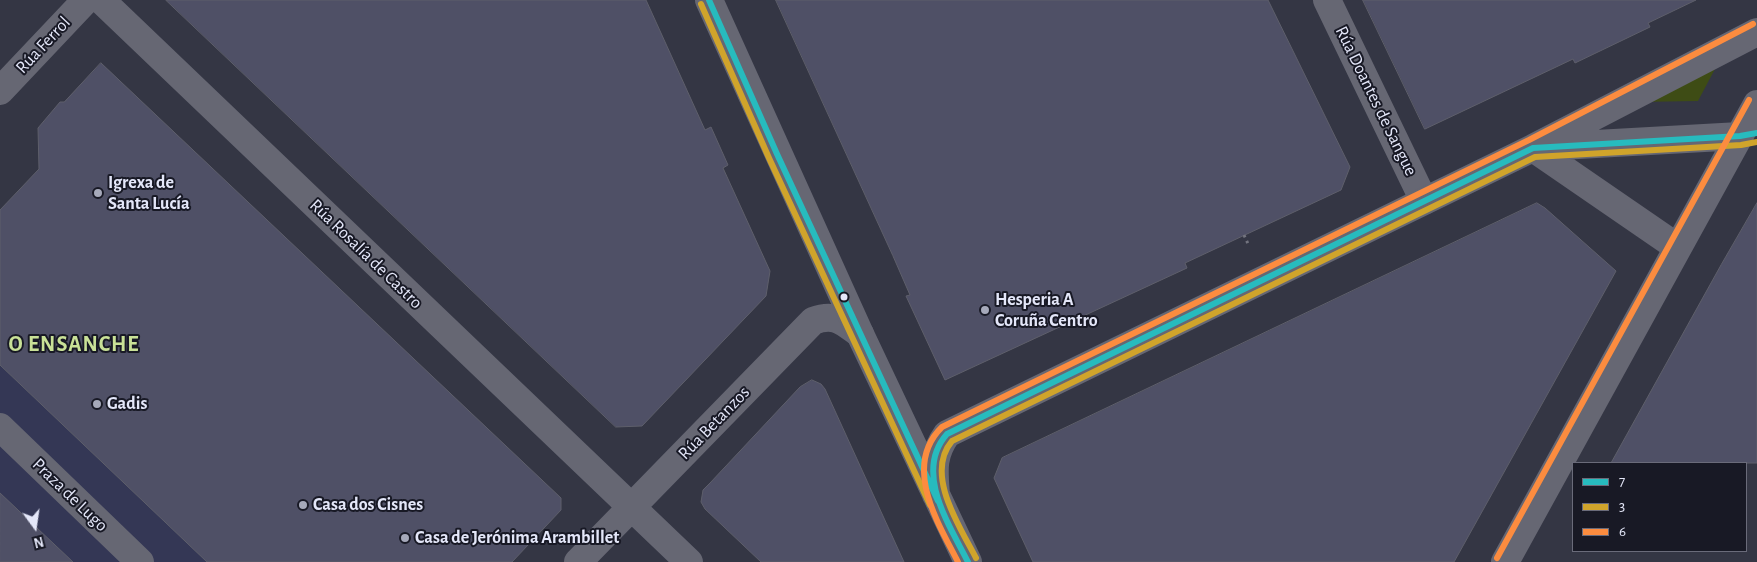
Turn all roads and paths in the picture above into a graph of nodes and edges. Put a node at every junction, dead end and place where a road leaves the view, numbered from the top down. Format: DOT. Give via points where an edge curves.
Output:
graph roads {
  1 [pos="86,0"];
  2 [pos="101,0"];
  3 [pos="709,0"];
  4 [pos="1328,0"];
  5 [pos="1757,32"];
  6 [pos="0,91"];
  7 [pos="1757,104"];
  8 [pos="1748,135"];
  9 [pos="1533,148"];
  10 [pos="1424,201"];
  11 [pos="1244,235"];
  12 [pos="1249,246"];
  13 [pos="1677,248"];
  14 [pos="860,334"];
  15 [pos="0,427"];
  16 [pos="936,495"];
  17 [pos="632,508"];
  18 [pos="140,562"];
  19 [pos="578,562"];
  20 [pos="689,562"];
  21 [pos="968,562"];
  22 [pos="1505,562"];
  1 -- 6 [label="street, Rúa Ferrol"];
  2 -- 17 [label="street, Rúa Rosalía de Castro"];
  3 -- 14 [label="street"];
  4 -- 10 [label="street, Rúa Doantes de Sangue"];
  5 -- 9 [label="street"];
  7 -- 8 [label="street"];
  8 -- 9 [label="street"];
  8 -- 13 [label="street"];
  9 -- 10 [label="street"];
  9 -- 13 [label="street"];
  10 -- 16 [label="street" via="947,434 938,446 933,466"];
  11 -- 12 [label="path"];
  13 -- 22 [label="street"];
  14 -- 16 [label="street"];
  14 -- 17 [label="street, Rúa Betanzos" via="834,318 825,316 813,321"];
  15 -- 18 [label="street, Praza de Lugo"];
  16 -- 21 [label="street"];
  17 -- 19 [label="street, Rúa Betanzos"];
  17 -- 20 [label="street, Rúa Rosalía de Castro"];
}
